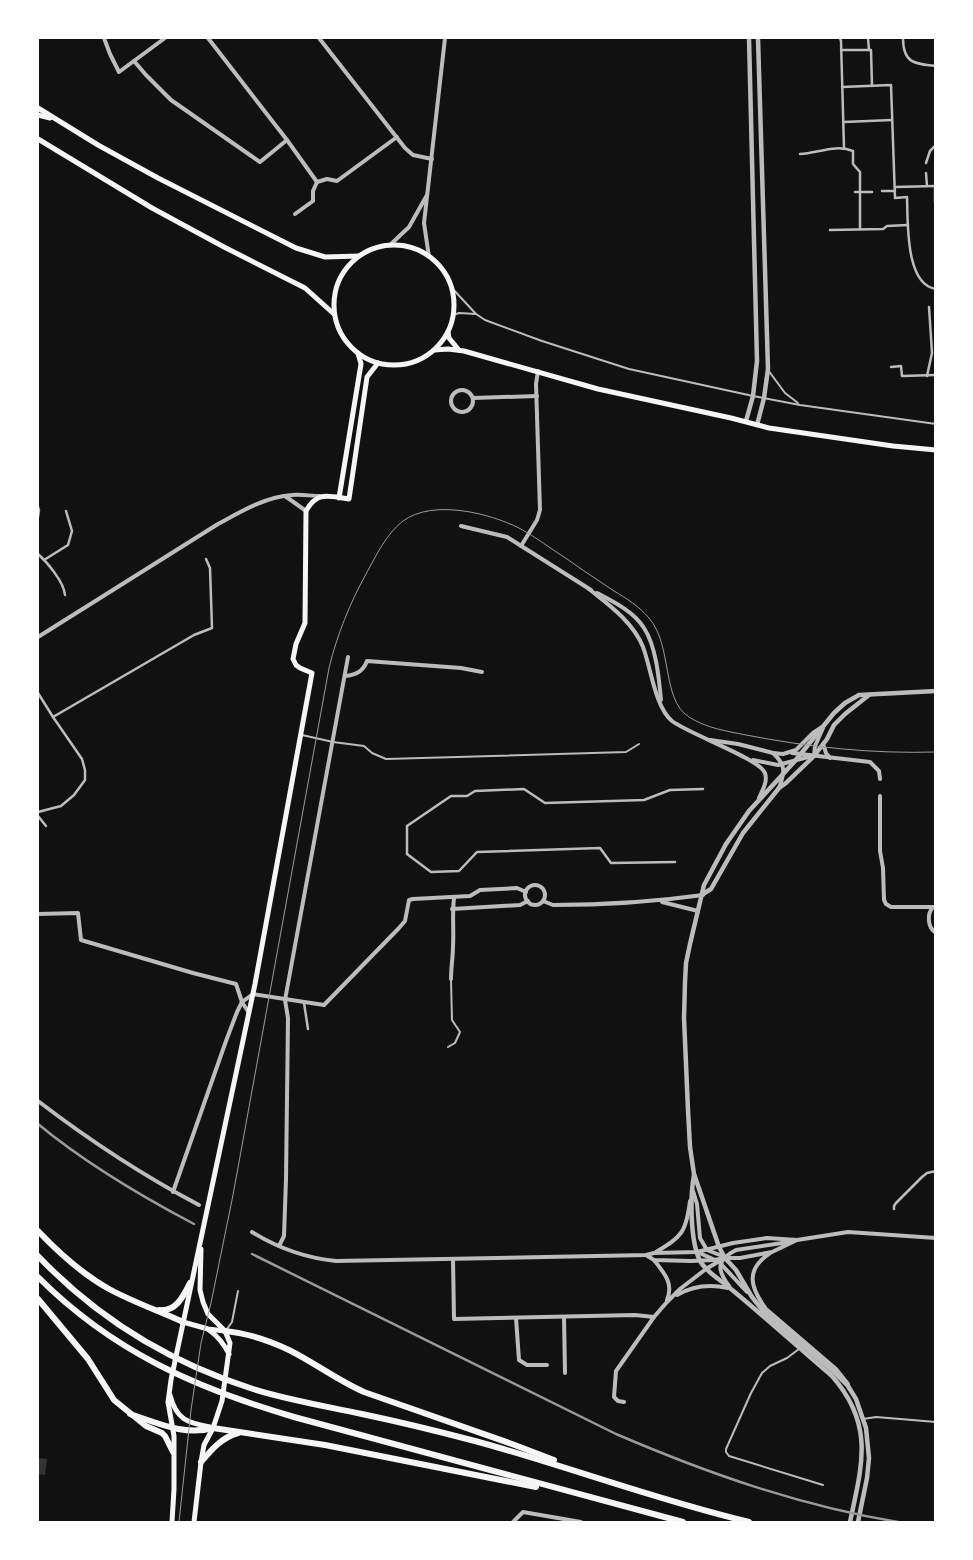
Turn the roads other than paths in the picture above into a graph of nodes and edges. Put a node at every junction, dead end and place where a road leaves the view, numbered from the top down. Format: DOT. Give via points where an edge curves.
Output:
graph roads {
  1 [pos="104,38"];
  2 [pos="165,38"];
  3 [pos="208,38"];
  4 [pos="319,38"];
  5 [pos="445,38"];
  6 [pos="748,38"];
  7 [pos="758,38"];
  8 [pos="840,38"];
  9 [pos="868,38"];
  10 [pos="903,38"];
  11 [pos="841,50"];
  12 [pos="868,50"];
  13 [pos="134,61"];
  14 [pos="936,66"];
  15 [pos="872,86"];
  16 [pos="842,87"];
  17 [pos="38,108"];
  18 [pos="38,115"];
  19 [pos="55,119"];
  20 [pos="892,120"];
  21 [pos="844,122"];
  22 [pos="397,137"];
  23 [pos="38,139"];
  24 [pos="287,140"];
  25 [pos="936,145"];
  26 [pos="844,148"];
  27 [pos="800,154"];
  28 [pos="432,159"];
  29 [pos="926,163"];
  30 [pos="926,173"];
  31 [pos="317,182"];
  32 [pos="927,186"];
  33 [pos="935,186"];
  34 [pos="894,189"];
  35 [pos="882,191"];
  36 [pos="855,192"];
  37 [pos="861,192"];
  38 [pos="872,192"];
  39 [pos="428,193"];
  40 [pos="935,202"];
  41 [pos="295,214"];
  42 [pos="908,225"];
  43 [pos="860,229"];
  44 [pos="830,230"];
  45 [pos="390,245"];
  46 [pos="359,256"];
  47 [pos="429,256"];
  48 [pos="451,287"];
  49 [pos="936,290"];
  50 [pos="929,307"];
  51 [pos="334,314"];
  52 [pos="476,314"];
  53 [pos="454,315"];
  54 [pos="448,332"];
  55 [pos="434,350"];
  56 [pos="459,350"];
  57 [pos="357,352"];
  58 [pos="934,353"];
  59 [pos="378,363"];
  60 [pos="891,367"];
  61 [pos="768,370"];
  62 [pos="538,372"];
  63 [pos="936,375"];
  64 [pos="927,376"];
  65 [pos="537,396"];
  66 [pos="753,396"];
  67 [pos="473,398"];
  68 [pos="764,398"];
  69 [pos="800,405"];
  70 [pos="746,422"];
  71 [pos="936,424"];
  72 [pos="757,425"];
  73 [pos="936,450"];
  74 [pos="285,496"];
  75 [pos="320,496"];
  76 [pos="340,498"];
  77 [pos="38,507"];
  78 [pos="66,511"];
  79 [pos="306,512"];
  80 [pos="38,517"];
  81 [pos="461,526"];
  82 [pos="522,546"];
  83 [pos="38,554"];
  84 [pos="206,559"];
  85 [pos="44,560"];
  86 [pos="589,589"];
  87 [pos="65,595"];
  88 [pos="38,637"];
  89 [pos="348,657"];
  90 [pos="482,672"];
  91 [pos="345,676"];
  92 [pos="936,691"];
  93 [pos="38,693"];
  94 [pos="870,694"];
  95 [pos="661,704"];
  96 [pos="53,717"];
  97 [pos="824,726"];
  98 [pos="301,735"];
  99 [pos="706,739"];
  100 [pos="333,742"];
  101 [pos="639,744"];
  102 [pos="823,744"];
  103 [pos="773,753"];
  104 [pos="791,753"];
  105 [pos="801,754"];
  106 [pos="814,756"];
  107 [pos="746,758"];
  108 [pos="830,758"];
  109 [pos="795,761"];
  110 [pos="782,764"];
  111 [pos="783,774"];
  112 [pos="880,779"];
  113 [pos="779,788"];
  114 [pos="703,790"];
  115 [pos="880,796"];
  116 [pos="757,803"];
  117 [pos="38,814"];
  118 [pos="46,826"];
  119 [pos="675,862"];
  120 [pos="526,892"];
  121 [pos="703,895"];
  122 [pos="454,898"];
  123 [pos="528,901"];
  124 [pos="543,901"];
  125 [pos="660,901"];
  126 [pos="934,906"];
  127 [pos="452,909"];
  128 [pos="698,911"];
  129 [pos="38,914"];
  130 [pos="936,933"];
  131 [pos="451,978"];
  132 [pos="253,994"];
  133 [pos="285,1000"];
  134 [pos="242,1002"];
  135 [pos="304,1002"];
  136 [pos="249,1013"];
  137 [pos="308,1029"];
  138 [pos="448,1047"];
  139 [pos="38,1100"];
  140 [pos="936,1171"];
  141 [pos="694,1174"];
  142 [pos="692,1187"];
  143 [pos="174,1192"];
  144 [pos="199,1205"];
  145 [pos="894,1210"];
  146 [pos="38,1232"];
  147 [pos="252,1232"];
  148 [pos="936,1238"];
  149 [pos="201,1239"];
  150 [pos="797,1240"];
  151 [pos="279,1246"];
  152 [pos="719,1247"];
  153 [pos="707,1250"];
  154 [pos="697,1252"];
  155 [pos="772,1252"];
  156 [pos="654,1253"];
  157 [pos="646,1255"];
  158 [pos="38,1256"];
  159 [pos="725,1258"];
  160 [pos="453,1259"];
  161 [pos="654,1260"];
  162 [pos="701,1261"];
  163 [pos="718,1262"];
  164 [pos="706,1269"];
  165 [pos="38,1277"];
  166 [pos="190,1284"];
  167 [pos="730,1288"];
  168 [pos="238,1291"];
  169 [pos="752,1298"];
  170 [pos="38,1299"];
  171 [pos="667,1302"];
  172 [pos="155,1310"];
  173 [pos="564,1317"];
  174 [pos="654,1317"];
  175 [pos="516,1318"];
  176 [pos="183,1322"];
  177 [pos="208,1329"];
  178 [pos="226,1331"];
  179 [pos="800,1348"];
  180 [pos="229,1355"];
  181 [pos="547,1365"];
  182 [pos="565,1373"];
  183 [pos="170,1391"];
  184 [pos="856,1399"];
  185 [pos="624,1402"];
  186 [pos="130,1414"];
  187 [pos="863,1419"];
  188 [pos="857,1421"];
  189 [pos="936,1422"];
  190 [pos="172,1428"];
  191 [pos="213,1428"];
  192 [pos="242,1432"];
  193 [pos="173,1452"];
  194 [pos="200,1462"];
  195 [pos="616,1484"];
  196 [pos="823,1485"];
  197 [pos="601,1501"];
  198 [pos="172,1522"];
  199 [pos="194,1522"];
  200 [pos="513,1522"];
  201 [pos="581,1522"];
  202 [pos="683,1522"];
  203 [pos="749,1522"];
  204 [pos="850,1522"];
  205 [pos="858,1522"];
  1 -- 13 [label="street" via="119,72"];
  2 -- 13 [label="street"];
  3 -- 24 [label="street"];
  4 -- 22 [label="street"];
  5 -- 28 [label="street"];
  6 -- 66 [label="street" via="757,361"];
  7 -- 61 [label="street"];
  8 -- 11 [label="street"];
  9 -- 12 [label="street"];
  10 -- 14 [label="street" via="908,58 917,64"];
  11 -- 12 [label="street"];
  11 -- 16 [label="street"];
  12 -- 15 [label="street" via="871,50"];
  13 -- 24 [label="street" via="171,100 260,162"];
  15 -- 16 [label="street"];
  15 -- 20 [label="street" via="891,85"];
  16 -- 21 [label="street"];
  17 -- 19 [label="main road"];
  18 -- 19 [label="main road"];
  19 -- 46 [label="main road" via="158,178 296,248 325,257"];
  20 -- 21 [label="street"];
  20 -- 34 [label="street"];
  21 -- 26 [label="street"];
  22 -- 28 [label="street" via="413,155"];
  22 -- 31 [label="street" via="337,181"];
  23 -- 51 [label="main road" via="152,208 305,288"];
  24 -- 31 [label="street"];
  25 -- 29 [label="street"];
  26 -- 27 [label="street"];
  26 -- 37 [label="street" via="853,151 853,164 860,172"];
  28 -- 39 [label="street"];
  30 -- 32 [label="street"];
  31 -- 41 [label="street" via="313,201"];
  32 -- 33 [label="street"];
  32 -- 34 [label="street"];
  33 -- 40 [label="street"];
  34 -- 35 [label="street"];
  34 -- 42 [label="street" via="895,198 908,197"];
  36 -- 37 [label="street"];
  37 -- 38 [label="street"];
  37 -- 43 [label="street"];
  39 -- 45 [label="street" via="409,227"];
  39 -- 47 [label="street" via="424,223"];
  42 -- 43 [label="street"];
  42 -- 49 [label="street" via="918,278"];
  43 -- 44 [label="street"];
  45 -- 46 [label="main road" via="374,248"];
  45 -- 47 [label="main road" via="413,248"];
  46 -- 51 [label="main road" via="338,281"];
  47 -- 48 [label="main road" via="443,270"];
  48 -- 52 [label="lane"];
  48 -- 53 [label="main road"];
  50 -- 58 [label="street"];
  51 -- 57 [label="main road" via="342,336"];
  52 -- 53 [label="lane"];
  52 -- 66 [label="lane" via="514,331 629,369"];
  53 -- 54 [label="main road"];
  54 -- 55 [label="main road"];
  54 -- 56 [label="main road"];
  55 -- 56 [label="main road"];
  55 -- 59 [label="main road" via="412,363"];
  56 -- 62 [label="main road"];
  57 -- 59 [label="main road"];
  57 -- 76 [label="main road" via="360,364"];
  58 -- 64 [label="street"];
  59 -- 76 [label="main road" via="367,377 349,500"];
  60 -- 64 [label="street" via="901,366 902,376"];
  61 -- 68 [label="street"];
  61 -- 69 [label="lane" via="785,393"];
  62 -- 65 [label="street"];
  62 -- 70 [label="main road" via="598,389"];
  63 -- 64 [label="street"];
  65 -- 67 [label="street"];
  65 -- 82 [label="street" via="540,510 538,520"];
  66 -- 68 [label="lane"];
  66 -- 70 [label="street"];
  67 -- 67 [label="street" via="468,391 461,389 454,392 450,403 454,410 465,412 471,408"];
  68 -- 69 [label="lane"];
  68 -- 72 [label="street"];
  69 -- 71 [label="lane"];
  70 -- 72 [label="main road"];
  72 -- 73 [label="main road"];
  74 -- 75 [label="street"];
  74 -- 79 [label="street"];
  74 -- 88 [label="street" via="247,508 218,524"];
  75 -- 76 [label="main road"];
  75 -- 79 [label="main road" via="312,501"];
  77 -- 80 [label="street"];
  78 -- 85 [label="street" via="72,531 68,545"];
  79 -- 98 [label="main road" via="305,623 293,659 300,668 312,672"];
  81 -- 82 [label="street" via="507,536"];
  82 -- 86 [label="street"];
  83 -- 85 [label="street"];
  84 -- 96 [label="street" via="210,568 212,628 194,635"];
  85 -- 87 [label="street" via="64,588"];
  86 -- 95 [label="street" via="627,622 636,635"];
  86 -- 95 [label="street" via="616,602 644,628 657,669"];
  89 -- 91 [label="street"];
  90 -- 91 [label="street" via="367,661 358,673"];
  91 -- 100 [label="street"];
  92 -- 94 [label="street"];
  93 -- 96 [label="street"];
  94 -- 97 [label="street" via="859,695 845,703"];
  94 -- 102 [label="street" via="834,725"];
  95 -- 99 [label="street" via="671,720"];
  96 -- 117 [label="street" via="82,759 84,780 61,806"];
  97 -- 104 [label="street"];
  97 -- 105 [label="street"];
  97 -- 106 [label="street"];
  98 -- 100 [label="lane"];
  98 -- 132 [label="main road"];
  99 -- 103 [label="street"];
  99 -- 107 [label="street"];
  100 -- 101 [label="lane" via="364,746 386,759 626,752"];
  100 -- 133 [label="street"];
  102 -- 106 [label="street"];
  102 -- 108 [label="street"];
  103 -- 104 [label="street"];
  103 -- 110 [label="street"];
  104 -- 105 [label="street"];
  105 -- 106 [label="street"];
  105 -- 109 [label="street"];
  106 -- 108 [label="street"];
  106 -- 109 [label="street"];
  106 -- 113 [label="street"];
  107 -- 110 [label="street"];
  107 -- 116 [label="street" via="765,773 765,786"];
  108 -- 112 [label="street" via="870,762 880,771"];
  109 -- 110 [label="street"];
  109 -- 111 [label="street"];
  110 -- 111 [label="street"];
  111 -- 113 [label="street"];
  111 -- 116 [label="street"];
  113 -- 121 [label="street" via="742,833 711,889"];
  114 -- 119 [label="street" via="670,790 644,800 545,803 524,789 475,790 467,796 452,796 407,826 407,854 431,872 459,871 477,852 600,848 611,863"];
  115 -- 126 [label="street" via="884,900 892,907"];
  116 -- 121 [label="street" via="726,844 707,878"];
  117 -- 118 [label="street"];
  120 -- 122 [label="street" via="517,888 480,890 470,896"];
  120 -- 123 [label="street"];
  120 -- 124 [label="street" via="532,885 539,885 545,892"];
  121 -- 125 [label="street"];
  121 -- 128 [label="street"];
  122 -- 127 [label="street"];
  122 -- 135 [label="street" via="409,900 405,921 324,1006"];
  123 -- 124 [label="street" via="536,905"];
  123 -- 127 [label="street" via="520,905"];
  124 -- 125 [label="street" via="554,904"];
  125 -- 128 [label="street"];
  126 -- 130 [label="street" via="928,918"];
  127 -- 131 [label="street"];
  128 -- 141 [label="street" via="686,963 685,992 688,1110"];
  129 -- 134 [label="street" via="78,913 81,940 231,982 236,984"];
  131 -- 138 [label="lane" via="452,1020 460,1032"];
  132 -- 133 [label="street"];
  132 -- 134 [label="street"];
  132 -- 136 [label="main road"];
  133 -- 135 [label="street"];
  133 -- 151 [label="street" via="288,1018 286,1179 284,1236"];
  134 -- 136 [label="street"];
  134 -- 143 [label="street"];
  135 -- 137 [label="street"];
  136 -- 149 [label="main road"];
  139 -- 143 [label="street" via="79,1132"];
  140 -- 145 [label="street" via="922,1177 896,1203"];
  141 -- 142 [label="street"];
  141 -- 152 [label="street"];
  142 -- 153 [label="street" via="700,1238"];
  142 -- 154 [label="street" via="693,1239"];
  142 -- 156 [label="street" via="687,1223 682,1233"];
  143 -- 144 [label="street"];
  146 -- 172 [label="highway" via="65,1258 98,1282"];
  147 -- 151 [label="street"];
  148 -- 150 [label="street" via="848,1232"];
  149 -- 166 [label="main road"];
  149 -- 178 [label="main road" via="202,1302 208,1314"];
  150 -- 152 [label="street" via="767,1238"];
  150 -- 155 [label="street"];
  150 -- 159 [label="street" via="736,1250"];
  151 -- 160 [label="street" via="306,1256 336,1261"];
  152 -- 153 [label="street"];
  152 -- 159 [label="street"];
  153 -- 154 [label="street"];
  153 -- 159 [label="street"];
  154 -- 156 [label="street"];
  154 -- 162 [label="street"];
  154 -- 163 [label="street"];
  155 -- 159 [label="street"];
  155 -- 184 [label="street" via="761,1259 753,1274 752,1283 757,1297 766,1309 836,1369"];
  156 -- 157 [label="street"];
  157 -- 160 [label="street"];
  157 -- 161 [label="street"];
  158 -- 195 [label="highway" via="80,1296 118,1324 183,1362 218,1376 273,1395 474,1441"];
  159 -- 163 [label="street"];
  159 -- 163 [label="street"];
  159 -- 169 [label="street"];
  160 -- 175 [label="street" via="454,1319"];
  161 -- 162 [label="street"];
  161 -- 171 [label="street" via="669,1281"];
  162 -- 163 [label="street"];
  162 -- 164 [label="street"];
  163 -- 164 [label="street"];
  163 -- 167 [label="street"];
  163 -- 169 [label="street"];
  164 -- 167 [label="street"];
  164 -- 171 [label="street"];
  165 -- 197 [label="highway" via="88,1321 121,1344 208,1388 294,1417"];
  166 -- 172 [label="highway" via="174,1308"];
  166 -- 176 [label="main road"];
  167 -- 171 [label="street" via="694,1287"];
  167 -- 179 [label="street"];
  168 -- 178 [label="lane" via="232,1322"];
  169 -- 184 [label="street" via="834,1372"];
  170 -- 186 [label="highway" via="82,1351 114,1400"];
  171 -- 174 [label="street"];
  172 -- 176 [label="highway"];
  173 -- 174 [label="street"];
  173 -- 175 [label="street"];
  173 -- 182 [label="street"];
  174 -- 185 [label="street" via="616,1371 614,1397"];
  175 -- 181 [label="street" via="520,1360 527,1365"];
  176 -- 177 [label="main road"];
  176 -- 183 [label="main road"];
  177 -- 178 [label="main road"];
  177 -- 180 [label="main road" via="217,1336"];
  178 -- 180 [label="main road"];
  178 -- 195 [label="highway" via="288,1349 364,1392"];
  179 -- 188 [label="street" via="844,1390"];
  179 -- 196 [label="lane" via="762,1373 726,1452 728,1456"];
  180 -- 191 [label="main road" via="222,1401"];
  183 -- 190 [label="main road"];
  183 -- 191 [label="main road" via="179,1415 194,1424"];
  184 -- 187 [label="street"];
  186 -- 190 [label="highway"];
  186 -- 193 [label="highway" via="162,1433"];
  187 -- 188 [label="lane"];
  187 -- 189 [label="lane" via="876,1417"];
  187 -- 205 [label="street" via="870,1458"];
  188 -- 204 [label="street" via="863,1443"];
  190 -- 191 [label="highway" via="200,1432"];
  190 -- 193 [label="main road"];
  191 -- 192 [label="highway"];
  191 -- 194 [label="main road"];
  192 -- 194 [label="highway" via="218,1442"];
  192 -- 197 [label="highway" via="415,1462"];
  193 -- 198 [label="main road"];
  194 -- 199 [label="main road"];
  195 -- 203 [label="highway"];
  197 -- 202 [label="highway"];
  200 -- 201 [label="street" via="523,1512"];
}
